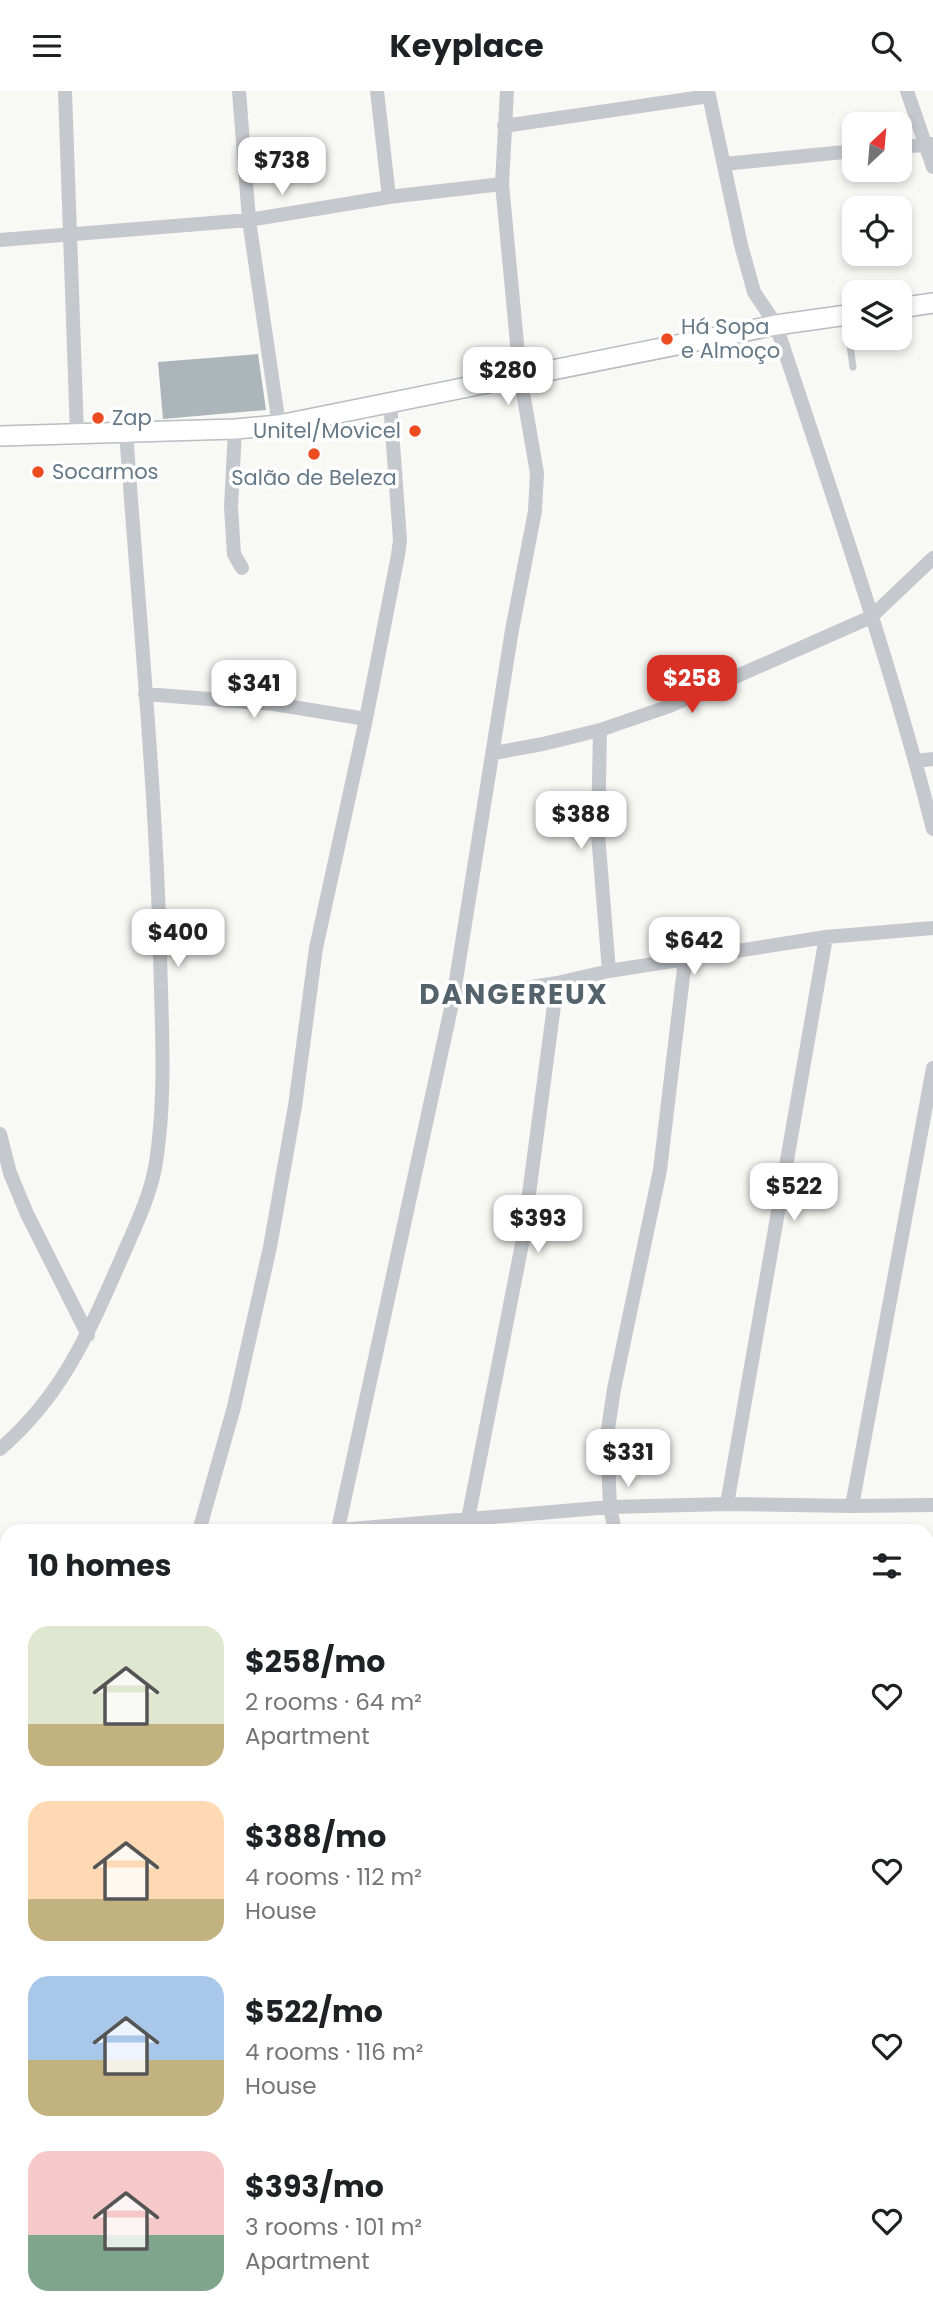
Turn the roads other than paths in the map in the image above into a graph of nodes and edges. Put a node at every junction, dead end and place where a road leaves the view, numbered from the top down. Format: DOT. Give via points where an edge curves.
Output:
graph roads {
  1 [pos="65,91"];
  2 [pos="239,91"];
  3 [pos="377,91"];
  4 [pos="507,91"];
  5 [pos="907,91"];
  6 [pos="709,94"];
  7 [pos="504,126"];
  8 [pos="929,144"];
  9 [pos="842,152"];
  10 [pos="724,163"];
  11 [pos="933,167"];
  12 [pos="502,184"];
  13 [pos="388,197"];
  14 [pos="249,220"];
  15 [pos="72,235"];
  16 [pos="0,240"];
  17 [pos="933,303"];
  18 [pos="912,306"];
  19 [pos="842,316"];
  20 [pos="776,325"];
  21 [pos="852,350"];
  22 [pos="853,367"];
  23 [pos="520,375"];
  24 [pos="390,402"];
  25 [pos="279,425"];
  26 [pos="235,429"];
  27 [pos="126,431"];
  28 [pos="77,434"];
  29 [pos="0,436"];
  30 [pos="933,558"];
  31 [pos="242,568"];
  32 [pos="872,617"];
  33 [pos="145,694"];
  34 [pos="366,719"];
  35 [pos="600,730"];
  36 [pos="494,753"];
  37 [pos="933,759"];
  38 [pos="916,761"];
  39 [pos="933,829"];
  40 [pos="933,928"];
  41 [pos="826,937"];
  42 [pos="685,960"];
  43 [pos="609,971"];
  44 [pos="557,983"];
  45 [pos="453,999"];
  46 [pos="933,1068"];
  47 [pos="0,1133"];
  48 [pos="5,1174"];
  49 [pos="88,1335"];
  50 [pos="0,1450"];
  51 [pos="727,1504"];
  52 [pos="933,1505"];
  53 [pos="852,1506"];
  54 [pos="610,1507"];
  55 [pos="459,1523"];
  56 [pos="201,1524"];
  57 [pos="334,1524"];
  58 [pos="441,1524"];
  59 [pos="614,1524"];
  1 -- 15 [label="street"];
  2 -- 14 [label="street"];
  3 -- 13 [label="street"];
  4 -- 7 [label="street"];
  5 -- 8 [label="street"];
  6 -- 7 [label="street"];
  6 -- 10 [label="street"];
  7 -- 12 [label="street"];
  8 -- 11 [label="street"];
  9 -- 10 [label="street"];
  10 -- 20 [label="street" via="754,292"];
  12 -- 13 [label="street"];
  12 -- 23 [label="street"];
  13 -- 14 [label="street"];
  14 -- 15 [label="street"];
  14 -- 25 [label="street"];
  15 -- 16 [label="street"];
  15 -- 28 [label="street"];
  17 -- 18 [label="main road"];
  19 -- 20 [label="main road"];
  20 -- 23 [label="main road"];
  20 -- 32 [label="street"];
  21 -- 22 [label="lane"];
  23 -- 24 [label="main road"];
  23 -- 36 [label="street" via="537,491"];
  24 -- 25 [label="main road"];
  24 -- 34 [label="street" via="400,540"];
  25 -- 26 [label="main road"];
  26 -- 27 [label="main road"];
  26 -- 31 [label="street" via="231,507 234,554"];
  27 -- 28 [label="main road"];
  27 -- 33 [label="street"];
  28 -- 29 [label="main road"];
  30 -- 32 [label="street"];
  32 -- 35 [label="street" via="667,707"];
  32 -- 38 [label="street"];
  33 -- 34 [label="street" via="274,704"];
  33 -- 49 [label="street" via="158,873 161,1118 147,1197"];
  34 -- 56 [label="street" via="316,948 270,1247 234,1407"];
  35 -- 36 [label="street"];
  35 -- 43 [label="street" via="598,834"];
  36 -- 45 [label="street"];
  37 -- 38 [label="street"];
  38 -- 39 [label="street"];
  40 -- 41 [label="street"];
  41 -- 42 [label="street"];
  41 -- 51 [label="street"];
  42 -- 43 [label="street"];
  42 -- 54 [label="street" via="660,1170 607,1436"];
  43 -- 44 [label="street"];
  44 -- 45 [label="street"];
  44 -- 55 [label="street" via="523,1239"];
  45 -- 57 [label="street"];
  46 -- 53 [label="street"];
  47 -- 48 [label="street"];
  48 -- 49 [label="street"];
  49 -- 50 [label="street" via="56,1390"];
  51 -- 53 [label="street"];
  51 -- 54 [label="street"];
  52 -- 53 [label="street"];
  54 -- 55 [label="street"];
  54 -- 59 [label="street"];
  55 -- 58 [label="street"];
}
